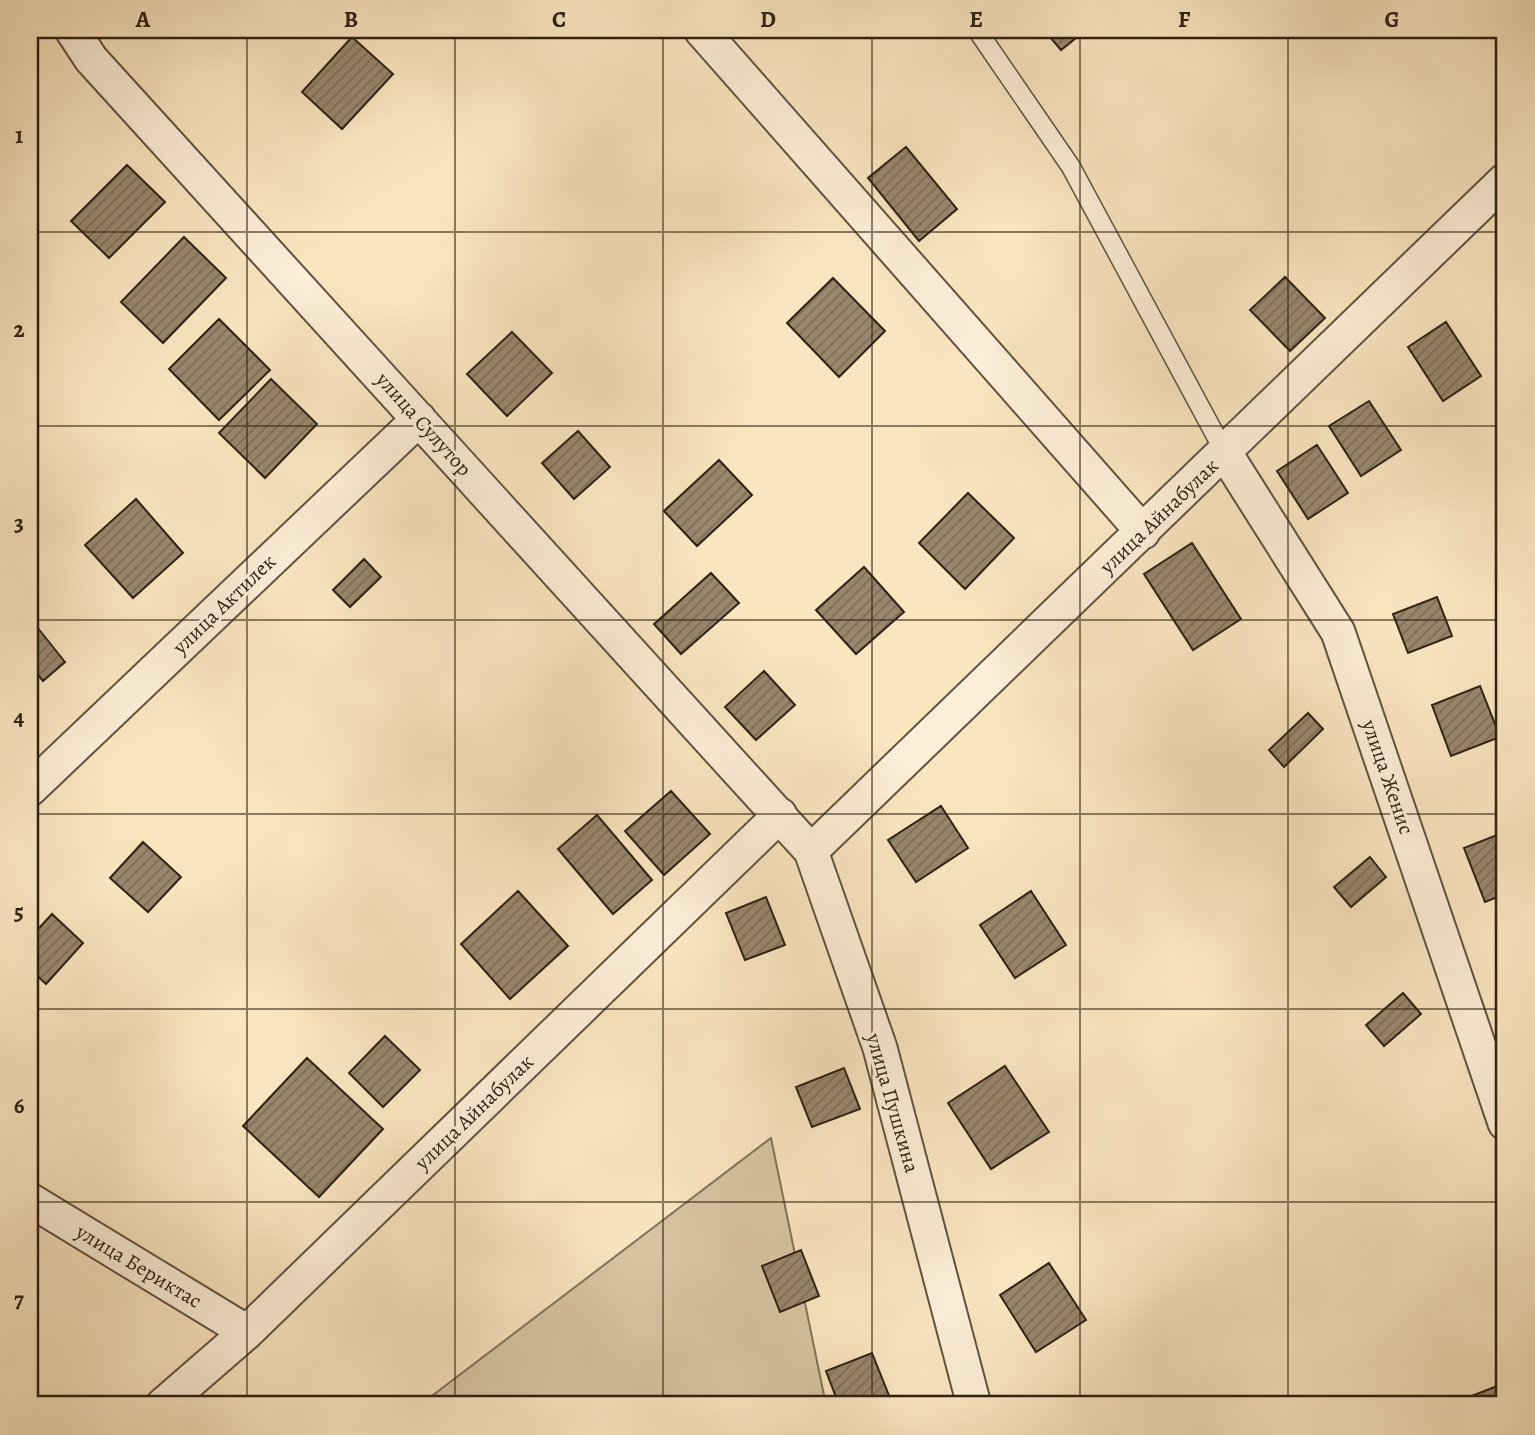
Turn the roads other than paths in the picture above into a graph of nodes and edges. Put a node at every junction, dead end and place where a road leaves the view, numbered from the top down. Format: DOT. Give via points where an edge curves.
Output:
graph roads {
  1 [pos="72,30"];
  2 [pos="701,30"];
  3 [pos="977,30"];
  4 [pos="1505,180"];
  5 [pos="419,419"];
  6 [pos="1225,453"];
  7 [pos="1143,532"];
  8 [pos="30,789"];
  9 [pos="780,815"];
  10 [pos="811,851"];
  11 [pos="1505,1123"];
  12 [pos="30,1200"];
  13 [pos="247,1332"];
  14 [pos="163,1405"];
  15 [pos="974,1405"];
  1 -- 5 [label="street, улица Сулутор" via="91,59"];
  2 -- 7 [label="street"];
  3 -- 6 [label="lane" via="1071,167"];
  4 -- 6 [label="street, улица Айнабулак"];
  5 -- 8 [label="street, улица Актилек"];
  5 -- 9 [label="street, улица Сулутор"];
  6 -- 7 [label="street, улица Айнабулак"];
  6 -- 11 [label="street, улица Женис" via="1338,632"];
  7 -- 10 [label="street, улица Айнабулак"];
  9 -- 10 [label="street, улица Пушкина"];
  9 -- 13 [label="street, улица Айнабулак"];
  10 -- 15 [label="street, улица Пушкина" via="880,1048"];
  12 -- 13 [label="street, улица Бериктас"];
  13 -- 14 [label="street, улица Айнабулак"];
}
